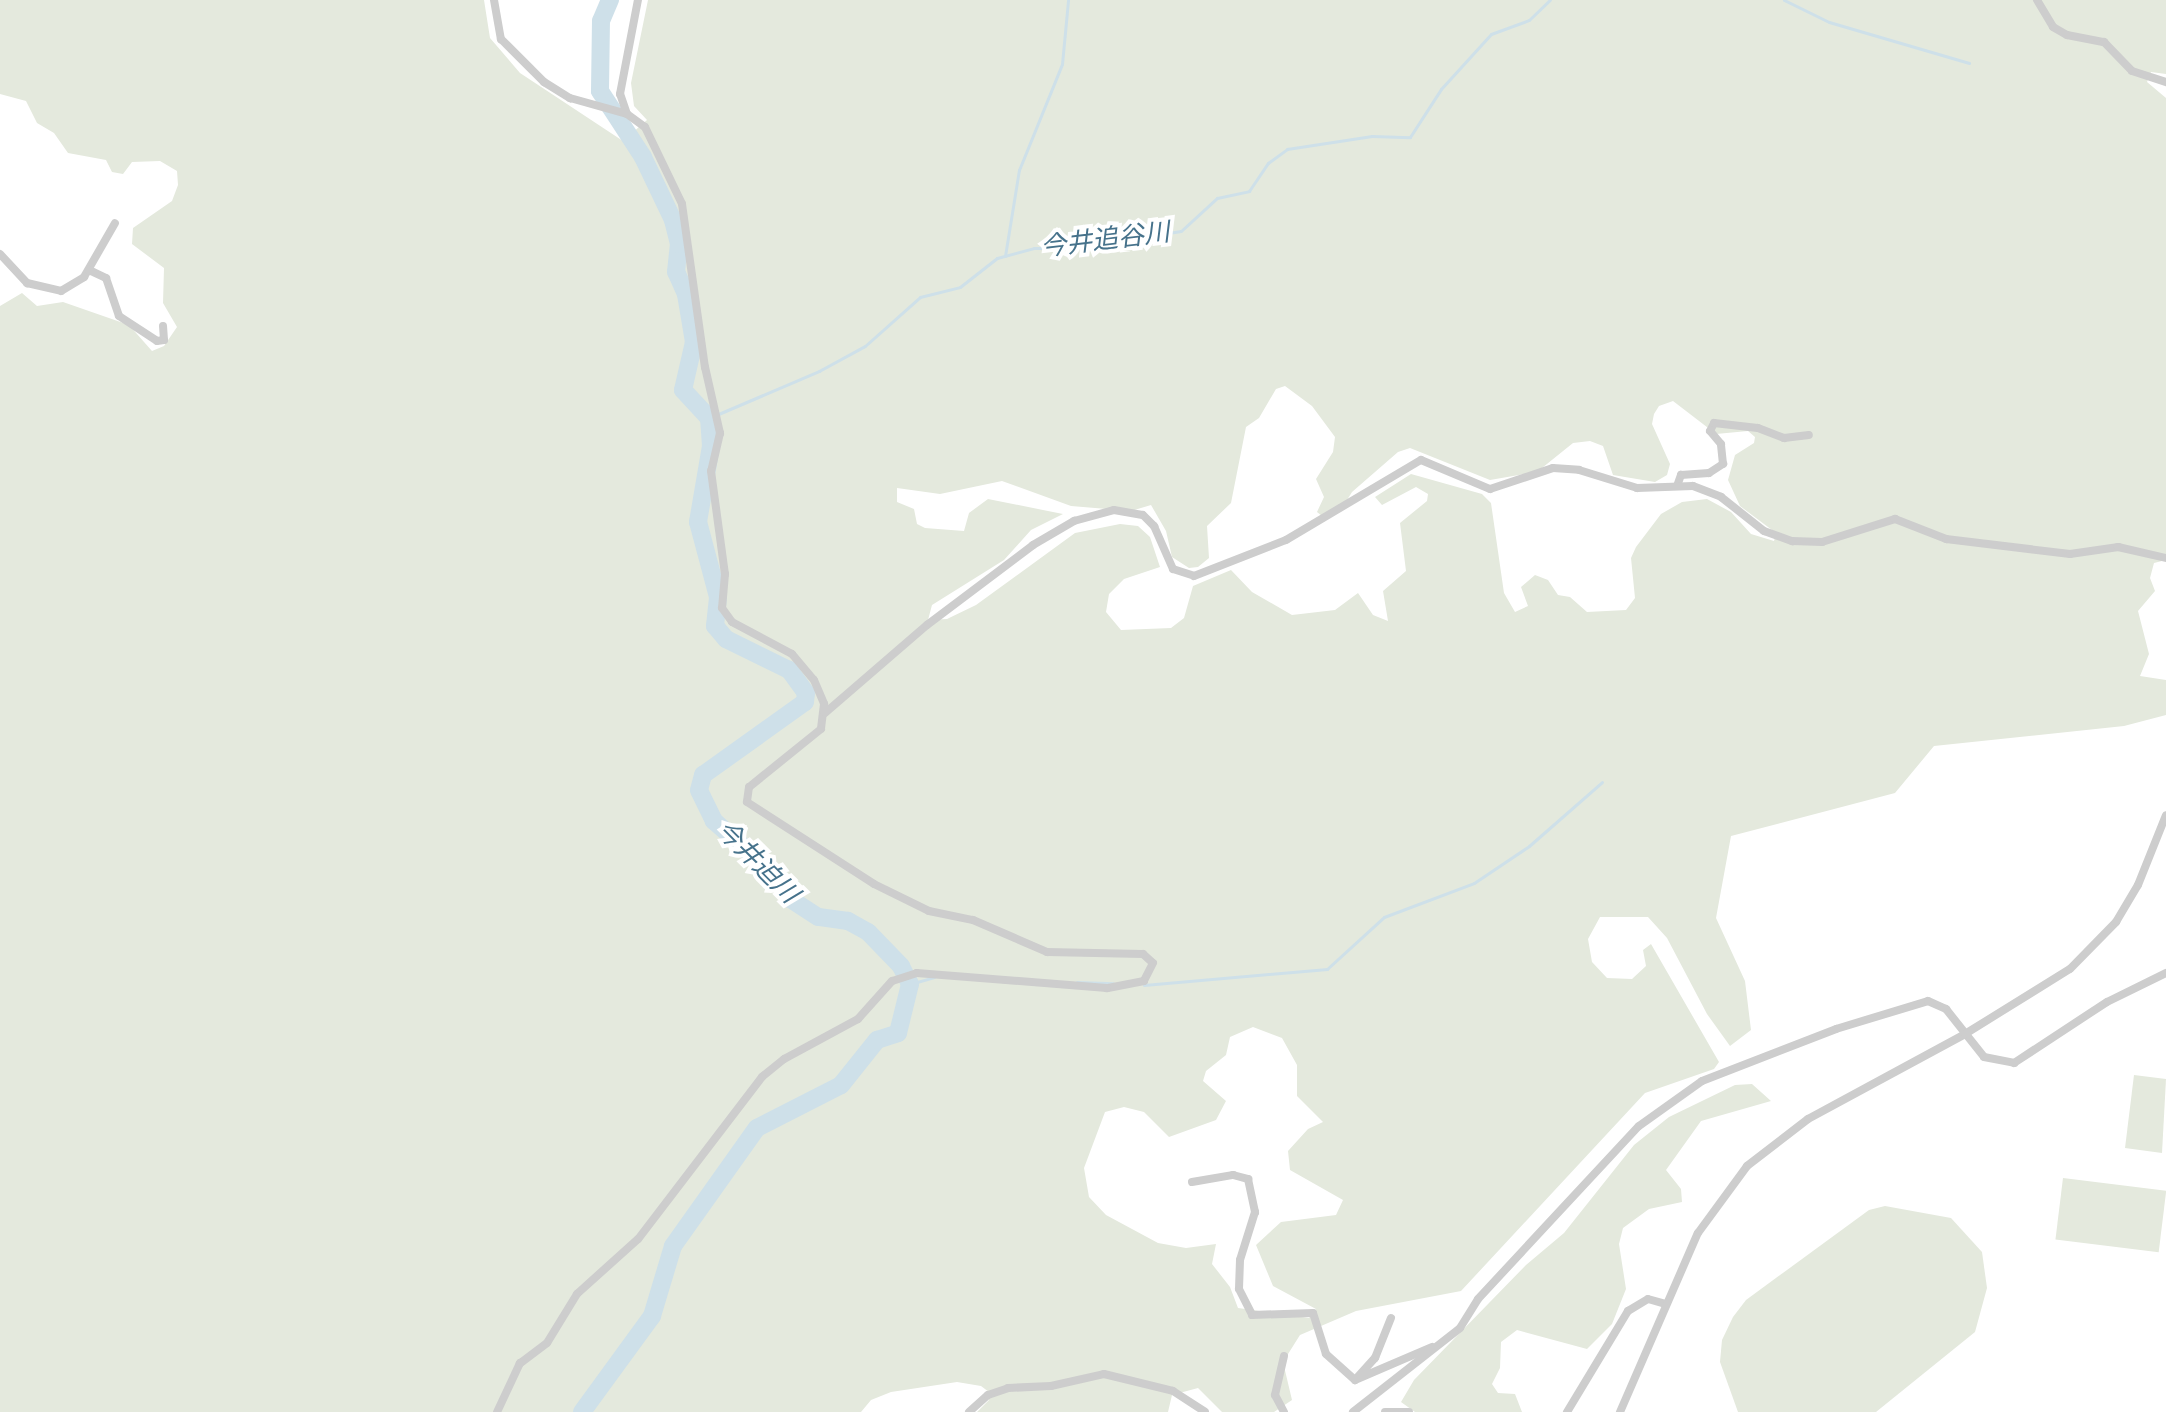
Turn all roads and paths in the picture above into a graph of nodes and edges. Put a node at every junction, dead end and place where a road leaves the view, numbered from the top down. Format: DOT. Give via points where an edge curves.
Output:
graph roads {
  1 [pos="494,0"];
  2 [pos="638,0"];
  3 [pos="2037,0"];
  4 [pos="2166,82"];
  5 [pos="627,114"];
  6 [pos="115,223"];
  7 [pos="0,254"];
  8 [pos="89,270"];
  9 [pos="163,326"];
  10 [pos="1809,435"];
  11 [pos="1677,486"];
  12 [pos="2166,558"];
  13 [pos="825,713"];
  14 [pos="2166,815"];
  15 [pos="2166,973"];
  16 [pos="1965,1034"];
  17 [pos="1192,1182"];
  18 [pos="1665,1304"];
  19 [pos="1391,1318"];
  20 [pos="1441,1344"];
  21 [pos="1284,1356"];
  22 [pos="1355,1380"];
  23 [pos="497,1412"];
  24 [pos="969,1412"];
  25 [pos="1205,1412"];
  26 [pos="1284,1412"];
  27 [pos="1353,1412"];
  28 [pos="1385,1412"];
  29 [pos="1409,1412"];
  30 [pos="1567,1412"];
  31 [pos="1620,1412"];
  1 -- 5 [label="street" via="501,39 544,82 570,98"];
  2 -- 5 [label="street" via="620,94"];
  3 -- 4 [label="street" via="2053,27 2104,42 2132,71"];
  5 -- 13 [label="street" via="645,127 682,204 718,422 711,471 725,574 722,608 732,622 792,654 814,680"];
  6 -- 8 [label="street"];
  7 -- 8 [label="street" via="27,283 54,292 77,284"];
  8 -- 9 [label="street" via="106,278 119,316 157,341 164,340"];
  10 -- 11 [label="street" via="1784,438 1758,428 1714,423 1710,431 1721,444 1723,464 1709,473 1681,475"];
  11 -- 12 [label="street" via="1707,489 1764,531 1792,541 1822,542 1895,519 1946,539 2070,554 2118,547"];
  11 -- 13 [label="street" via="1637,488 1579,470 1553,468 1490,489 1421,460 1286,540 1194,576 1173,569 1159,534 1143,515 1114,510 1088,515 1033,545"];
  13 -- 23 [label="street" via="821,729 807,745 749,787 747,802 753,810 786,823 874,884 929,911 983,923 1047,952 1143,954 1152,957 1150,976 1107,988 917,973 892,981 858,1019 784,1059 762,1077 638,1239 577,1294 547,1343 520,1363"];
  14 -- 16 [label="street" via="2138,885 2095,948 2047,986"];
  15 -- 16 [label="street" via="2107,1002 2014,1063 1984,1057"];
  16 -- 18 [label="street" via="1808,1119 1747,1166 1698,1233"];
  16 -- 20 [label="street" via="1938,1004 1916,1002 1735,1067 1677,1096 1639,1126"];
  17 -- 22 [label="street" via="1246,1177 1255,1212 1240,1260 1243,1305 1262,1319 1313,1313 1326,1354"];
  18 -- 30 [label="street" via="1648,1299 1628,1311"];
  18 -- 31 [label="street"];
  19 -- 22 [label="street" via="1375,1358"];
  20 -- 22 [label="street"];
  20 -- 27 [label="street"];
  21 -- 26 [label="street" via="1275,1395"];
  24 -- 25 [label="street" via="988,1395 1008,1388 1051,1386 1104,1374 1173,1391"];
  28 -- 29 [label="street"];
}
